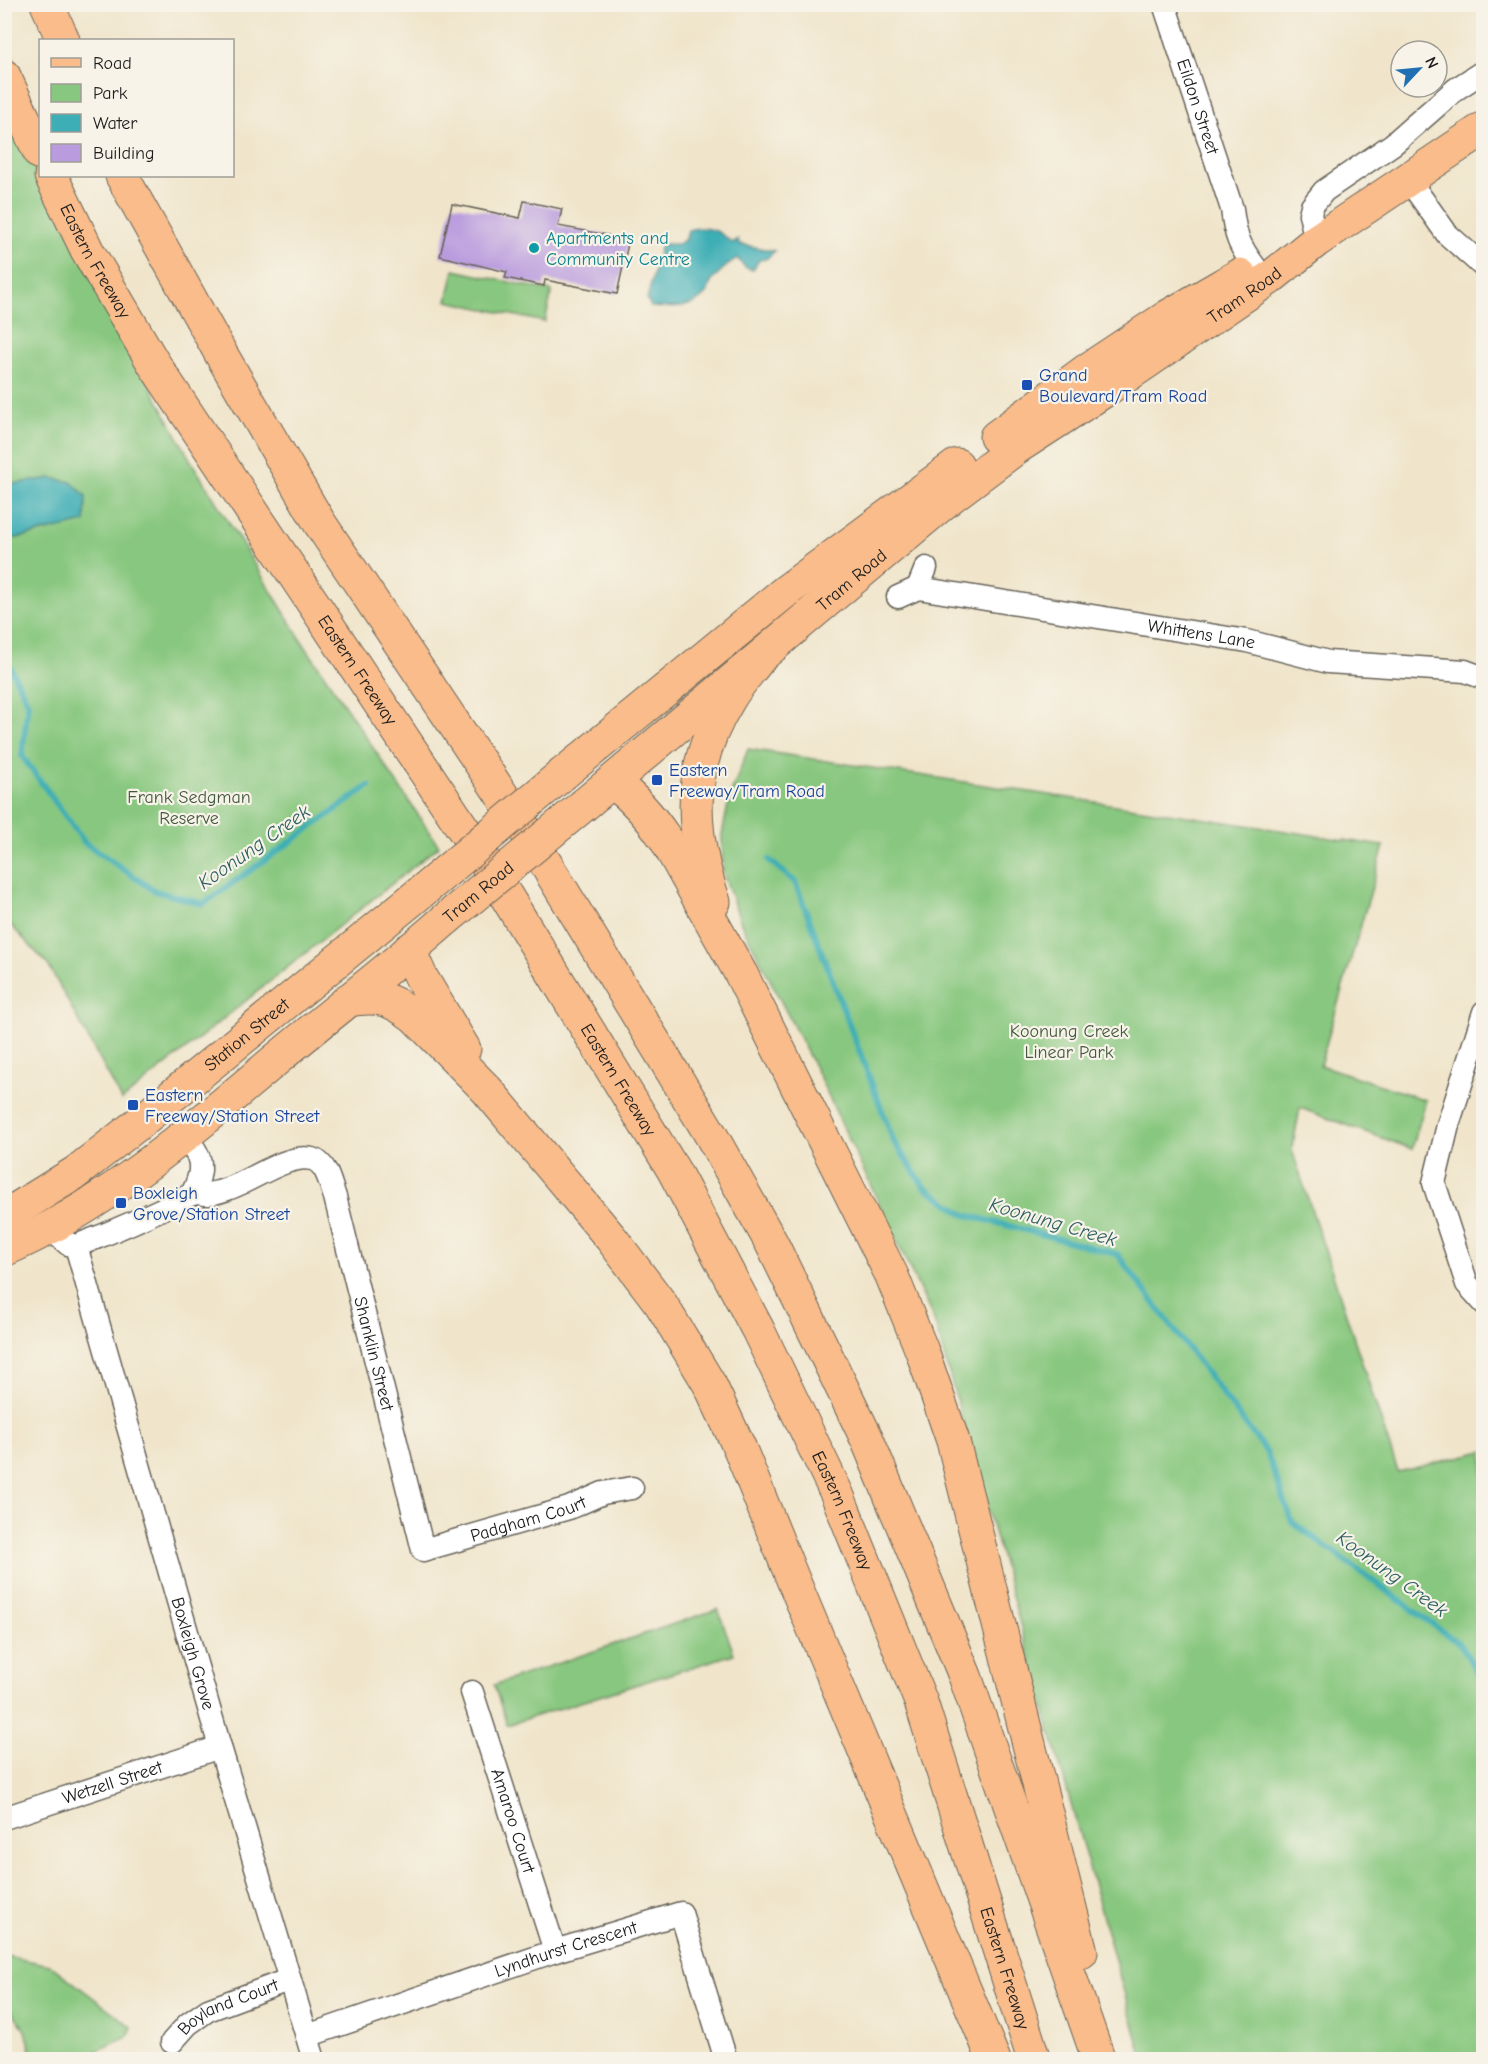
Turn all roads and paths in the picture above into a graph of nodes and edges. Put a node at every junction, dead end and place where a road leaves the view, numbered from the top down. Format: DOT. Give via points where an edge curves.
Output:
graph roads {
  1 [pos="47,4"];
  2 [pos="1164,4"];
  3 [pos="63,39"];
  4 [pos="1484,71"];
  5 [pos="4,76"];
  6 [pos="1484,128"];
  7 [pos="39,151"];
  8 [pos="51,177"];
  9 [pos="123,177"];
  10 [pos="1402,183"];
  11 [pos="1316,242"];
  12 [pos="1484,267"];
  13 [pos="1265,269"];
  14 [pos="1101,371"];
  15 [pos="914,584"];
  16 [pos="759,659"];
  17 [pos="1484,678"];
  18 [pos="564,773"];
  19 [pos="613,782"];
  20 [pos="426,888"];
  21 [pos="410,950"];
  22 [pos="741,974"];
  23 [pos="348,1000"];
  24 [pos="1484,1012"];
  25 [pos="487,1090"];
  26 [pos="184,1137"];
  27 [pos="201,1169"];
  28 [pos="258,1173"];
  29 [pos="63,1180"];
  30 [pos="192,1194"];
  31 [pos="4,1216"];
  32 [pos="49,1228"];
  33 [pos="76,1246"];
  34 [pos="4,1250"];
  35 [pos="1484,1303"];
  36 [pos="633,1488"];
  37 [pos="423,1550"];
  38 [pos="472,1692"];
  39 [pos="220,1747"];
  40 [pos="4,1818"];
  41 [pos="555,1951"];
  42 [pos="288,1980"];
  43 [pos="307,2036"];
  44 [pos="172,2042"];
  45 [pos="314,2060"];
  46 [pos="726,2060"];
  47 [pos="994,2060"];
  48 [pos="1034,2060"];
  49 [pos="1100,2060"];
  1 -- 3 [label="main road"];
  2 -- 13 [label="street, Eildon Street" via="1232,209 1239,244"];
  4 -- 11 [label="street" via="1456,89 1393,144 1324,191 1310,213"];
  5 -- 7 [label="main road"];
  6 -- 10 [label="main road, Tram Road"];
  8 -- 48 [label="main road, Eastern Freeway" via="87,250 154,364 486,863 674,1171 741,1298 837,1494 921,1702"];
  9 -- 49 [label="main road" via="319,522 524,828 711,1135 772,1244 867,1439 965,1676"];
  10 -- 11 [label="main road, Tram Road"];
  10 -- 12 [label="street" via="1416,218 1447,234"];
  11 -- 13 [label="main road, Tram Road"];
  13 -- 14 [label="main road, Tram Road" via="1167,316"];
  14 -- 16 [label="main road, Tram Road" via="1016,448 948,499"];
  14 -- 18 [label="main road, Tram Road" via="786,591"];
  15 -- 17 [label="street, Whittens Lane" via="1247,642 1328,662 1465,671"];
  16 -- 19 [label="main road, Tram Road"];
  16 -- 22 [label="main road" via="729,698 705,745 695,795 704,867"];
  18 -- 19 [label="main road"];
  18 -- 20 [label="main road, Tram Road, bridge"];
  19 -- 21 [label="main road, Tram Road, bridge"];
  19 -- 22 [label="main road" via="633,797 665,838"];
  20 -- 21 [label="main road" via="411,912 407,931"];
  20 -- 29 [label="main road, Station Street" via="139,1123"];
  21 -- 23 [label="main road"];
  21 -- 25 [label="main road" via="421,977"];
  22 -- 49 [label="main road" via="892,1276 953,1441 1079,1943"];
  23 -- 25 [label="main road" via="383,998 401,1007"];
  23 -- 26 [label="main road"];
  24 -- 35 [label="street" via="1434,1183 1467,1284"];
  25 -- 47 [label="main road" via="661,1304 715,1395"];
  26 -- 27 [label="street" via="193,1145"];
  26 -- 29 [label="main road" via="165,1133 150,1137 122,1155"];
  26 -- 32 [label="main road" via="111,1190"];
  27 -- 28 [label="street" via="228,1176"];
  27 -- 30 [label="street"];
  28 -- 30 [label="street" via="230,1188"];
  28 -- 37 [label="street, Shanklin Street" via="307,1159 317,1161 325,1169 338,1207"];
  29 -- 31 [label="main road, Station Street"];
  29 -- 32 [label="main road" via="46,1204"];
  30 -- 33 [label="street"];
  32 -- 33 [label="street"];
  32 -- 34 [label="main road"];
  33 -- 39 [label="street, Boxleigh Grove"];
  36 -- 37 [label="street, Padgham Court" via="603,1492 568,1508"];
  38 -- 41 [label="street, Amaroo Court"];
  39 -- 40 [label="street, Wetzell Street"];
  39 -- 42 [label="street, Boxleigh Grove"];
  41 -- 43 [label="street, Lyndhurst Crescent"];
  41 -- 46 [label="street, Lyndhurst Crescent" via="681,1913"];
  42 -- 43 [label="street, Boxleigh Grove"];
  42 -- 44 [label="street, Boyland Court" via="208,2010"];
  43 -- 45 [label="street, Boxleigh Grove"];
}
